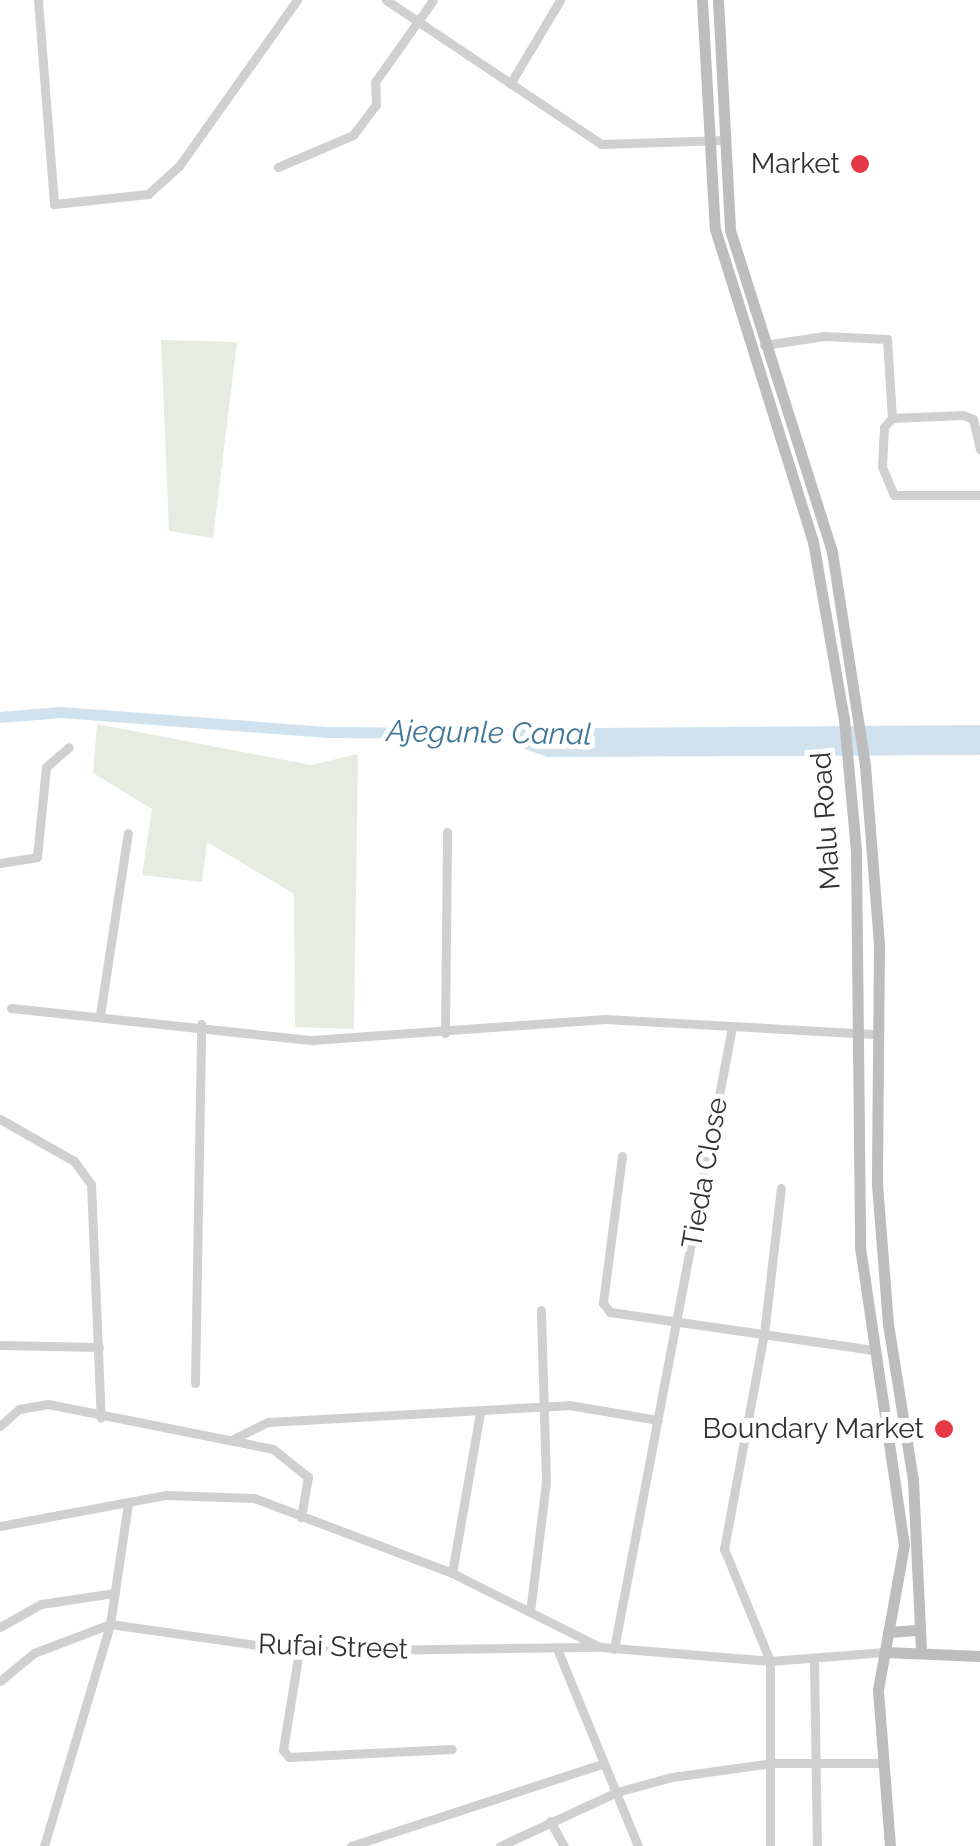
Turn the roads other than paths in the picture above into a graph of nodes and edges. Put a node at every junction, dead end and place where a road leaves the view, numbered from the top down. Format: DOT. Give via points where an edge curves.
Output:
graph roads {
  1 [pos="38,0"];
  2 [pos="297,0"];
  3 [pos="386,0"];
  4 [pos="433,0"];
  5 [pos="560,0"];
  6 [pos="702,0"];
  7 [pos="718,0"];
  8 [pos="417,23"];
  9 [pos="510,84"];
  10 [pos="708,135"];
  11 [pos="724,140"];
  12 [pos="278,166"];
  13 [pos="762,345"];
  14 [pos="782,399"];
  15 [pos="766,406"];
  16 [pos="980,407"];
  17 [pos="892,418"];
  18 [pos="973,419"];
  19 [pos="980,449"];
  20 [pos="980,495"];
  21 [pos="850,717"];
  22 [pos="69,747"];
  23 [pos="447,832"];
  24 [pos="128,833"];
  25 [pos="0,862"];
  26 [pos="10,1008"];
  27 [pos="100,1016"];
  28 [pos="201,1024"];
  29 [pos="732,1027"];
  30 [pos="853,1032"];
  31 [pos="445,1033"];
  32 [pos="877,1034"];
  33 [pos="0,1118"];
  34 [pos="622,1156"];
  35 [pos="780,1188"];
  36 [pos="541,1310"];
  37 [pos="679,1320"];
  38 [pos="869,1324"];
  39 [pos="888,1324"];
  40 [pos="764,1334"];
  41 [pos="0,1346"];
  42 [pos="99,1347"];
  43 [pos="873,1350"];
  44 [pos="195,1383"];
  45 [pos="544,1409"];
  46 [pos="480,1412"];
  47 [pos="101,1418"];
  48 [pos="658,1420"];
  49 [pos="0,1426"];
  50 [pos="235,1438"];
  51 [pos="128,1504"];
  52 [pos="301,1517"];
  53 [pos="0,1526"];
  54 [pos="452,1573"];
  55 [pos="115,1593"];
  56 [pos="530,1612"];
  57 [pos="110,1624"];
  58 [pos="0,1627"];
  59 [pos="920,1630"];
  60 [pos="888,1632"];
  61 [pos="601,1648"];
  62 [pos="614,1649"];
  63 [pos="558,1651"];
  64 [pos="921,1651"];
  65 [pos="299,1652"];
  66 [pos="980,1656"];
  67 [pos="884,1657"];
  68 [pos="814,1660"];
  69 [pos="770,1661"];
  70 [pos="0,1681"];
  71 [pos="452,1749"];
  72 [pos="773,1763"];
  73 [pos="602,1764"];
  74 [pos="819,1764"];
  75 [pos="882,1764"];
  76 [pos="617,1792"];
  77 [pos="550,1821"];
  78 [pos="44,1846"];
  79 [pos="351,1846"];
  80 [pos="500,1846"];
  81 [pos="564,1846"];
  82 [pos="638,1846"];
  83 [pos="770,1846"];
  84 [pos="817,1846"];
  85 [pos="890,1846"];
  1 -- 2 [label="street" via="54,204 148,194 179,166"];
  3 -- 8 [label="street"];
  4 -- 8 [label="street"];
  5 -- 9 [label="street"];
  6 -- 10 [label="main road, Malu Road"];
  7 -- 11 [label="main road, Malu Road"];
  8 -- 9 [label="street"];
  8 -- 12 [label="street" via="375,82 376,105 352,134"];
  9 -- 10 [label="street" via="601,144"];
  10 -- 11 [label="street"];
  10 -- 15 [label="main road, Malu Road" via="715,230"];
  11 -- 13 [label="main road, Malu Road" via="730,230"];
  13 -- 14 [label="main road, Malu Road"];
  13 -- 17 [label="street" via="824,336 887,339"];
  14 -- 15 [label="main road"];
  14 -- 21 [label="main road, Malu Road" via="832,552"];
  15 -- 21 [label="main road, Malu Road" via="813,542"];
  16 -- 18 [label="street"];
  17 -- 18 [label="street"];
  17 -- 20 [label="street" via="884,427 882,467 894,495"];
  18 -- 19 [label="street"];
  21 -- 30 [label="main road, Malu Road" via="858,944"];
  21 -- 32 [label="main road, Malu Road" via="865,766 879,944"];
  22 -- 25 [label="street" via="46,767 38,857"];
  23 -- 31 [label="street"];
  24 -- 27 [label="street"];
  26 -- 27 [label="street"];
  27 -- 28 [label="street"];
  28 -- 31 [label="street" via="312,1040"];
  28 -- 44 [label="street"];
  29 -- 30 [label="street"];
  29 -- 31 [label="street" via="605,1020"];
  29 -- 37 [label="street, Tieda Close"];
  30 -- 32 [label="street"];
  30 -- 38 [label="main road, Malu Road"];
  32 -- 39 [label="main road, Malu Road" via="876,1184"];
  33 -- 42 [label="street" via="74,1161 91,1184"];
  34 -- 37 [label="street" via="602,1303 619,1315"];
  35 -- 40 [label="street"];
  36 -- 45 [label="street"];
  37 -- 40 [label="street"];
  37 -- 48 [label="street, Tieda Close"];
  38 -- 39 [label="main road"];
  38 -- 43 [label="main road, Malu Road"];
  39 -- 59 [label="main road, Malu Road" via="913,1480"];
  40 -- 43 [label="street"];
  40 -- 69 [label="street" via="724,1548"];
  41 -- 42 [label="street"];
  42 -- 47 [label="street"];
  43 -- 60 [label="main road, Malu Road" via="904,1545"];
  45 -- 46 [label="street"];
  45 -- 48 [label="street" via="591,1404"];
  45 -- 56 [label="street" via="546,1482"];
  46 -- 50 [label="street" via="268,1422"];
  46 -- 54 [label="street"];
  47 -- 49 [label="street" via="30,1405"];
  47 -- 50 [label="street"];
  48 -- 62 [label="street, Tieda Close"];
  50 -- 52 [label="street" via="305,1471 311,1483"];
  51 -- 52 [label="street" via="220,1493"];
  51 -- 53 [label="street"];
  51 -- 55 [label="street"];
  52 -- 54 [label="street"];
  54 -- 56 [label="street"];
  55 -- 57 [label="street"];
  55 -- 58 [label="street" via="42,1604"];
  56 -- 61 [label="street"];
  57 -- 65 [label="street, Rufai Street"];
  57 -- 70 [label="street" via="34,1652"];
  57 -- 78 [label="street"];
  59 -- 60 [label="main road"];
  59 -- 64 [label="main road, Malu Road"];
  60 -- 67 [label="main road, Malu Road"];
  61 -- 62 [label="street"];
  61 -- 63 [label="street, Rufai Street"];
  62 -- 69 [label="street"];
  63 -- 65 [label="street, Rufai Street"];
  63 -- 73 [label="street"];
  64 -- 66 [label="main road"];
  64 -- 67 [label="main road"];
  65 -- 71 [label="street" via="283,1750 289,1757"];
  67 -- 68 [label="street"];
  67 -- 75 [label="main road, Malu Road"];
  68 -- 69 [label="street"];
  68 -- 74 [label="street"];
  69 -- 72 [label="street"];
  72 -- 74 [label="street"];
  72 -- 76 [label="street"];
  72 -- 83 [label="street"];
  73 -- 76 [label="street"];
  73 -- 79 [label="street"];
  74 -- 75 [label="street"];
  74 -- 84 [label="street"];
  75 -- 85 [label="main road, Malu Road"];
  76 -- 77 [label="street"];
  76 -- 82 [label="street"];
  77 -- 80 [label="street"];
  77 -- 81 [label="street"];
}
